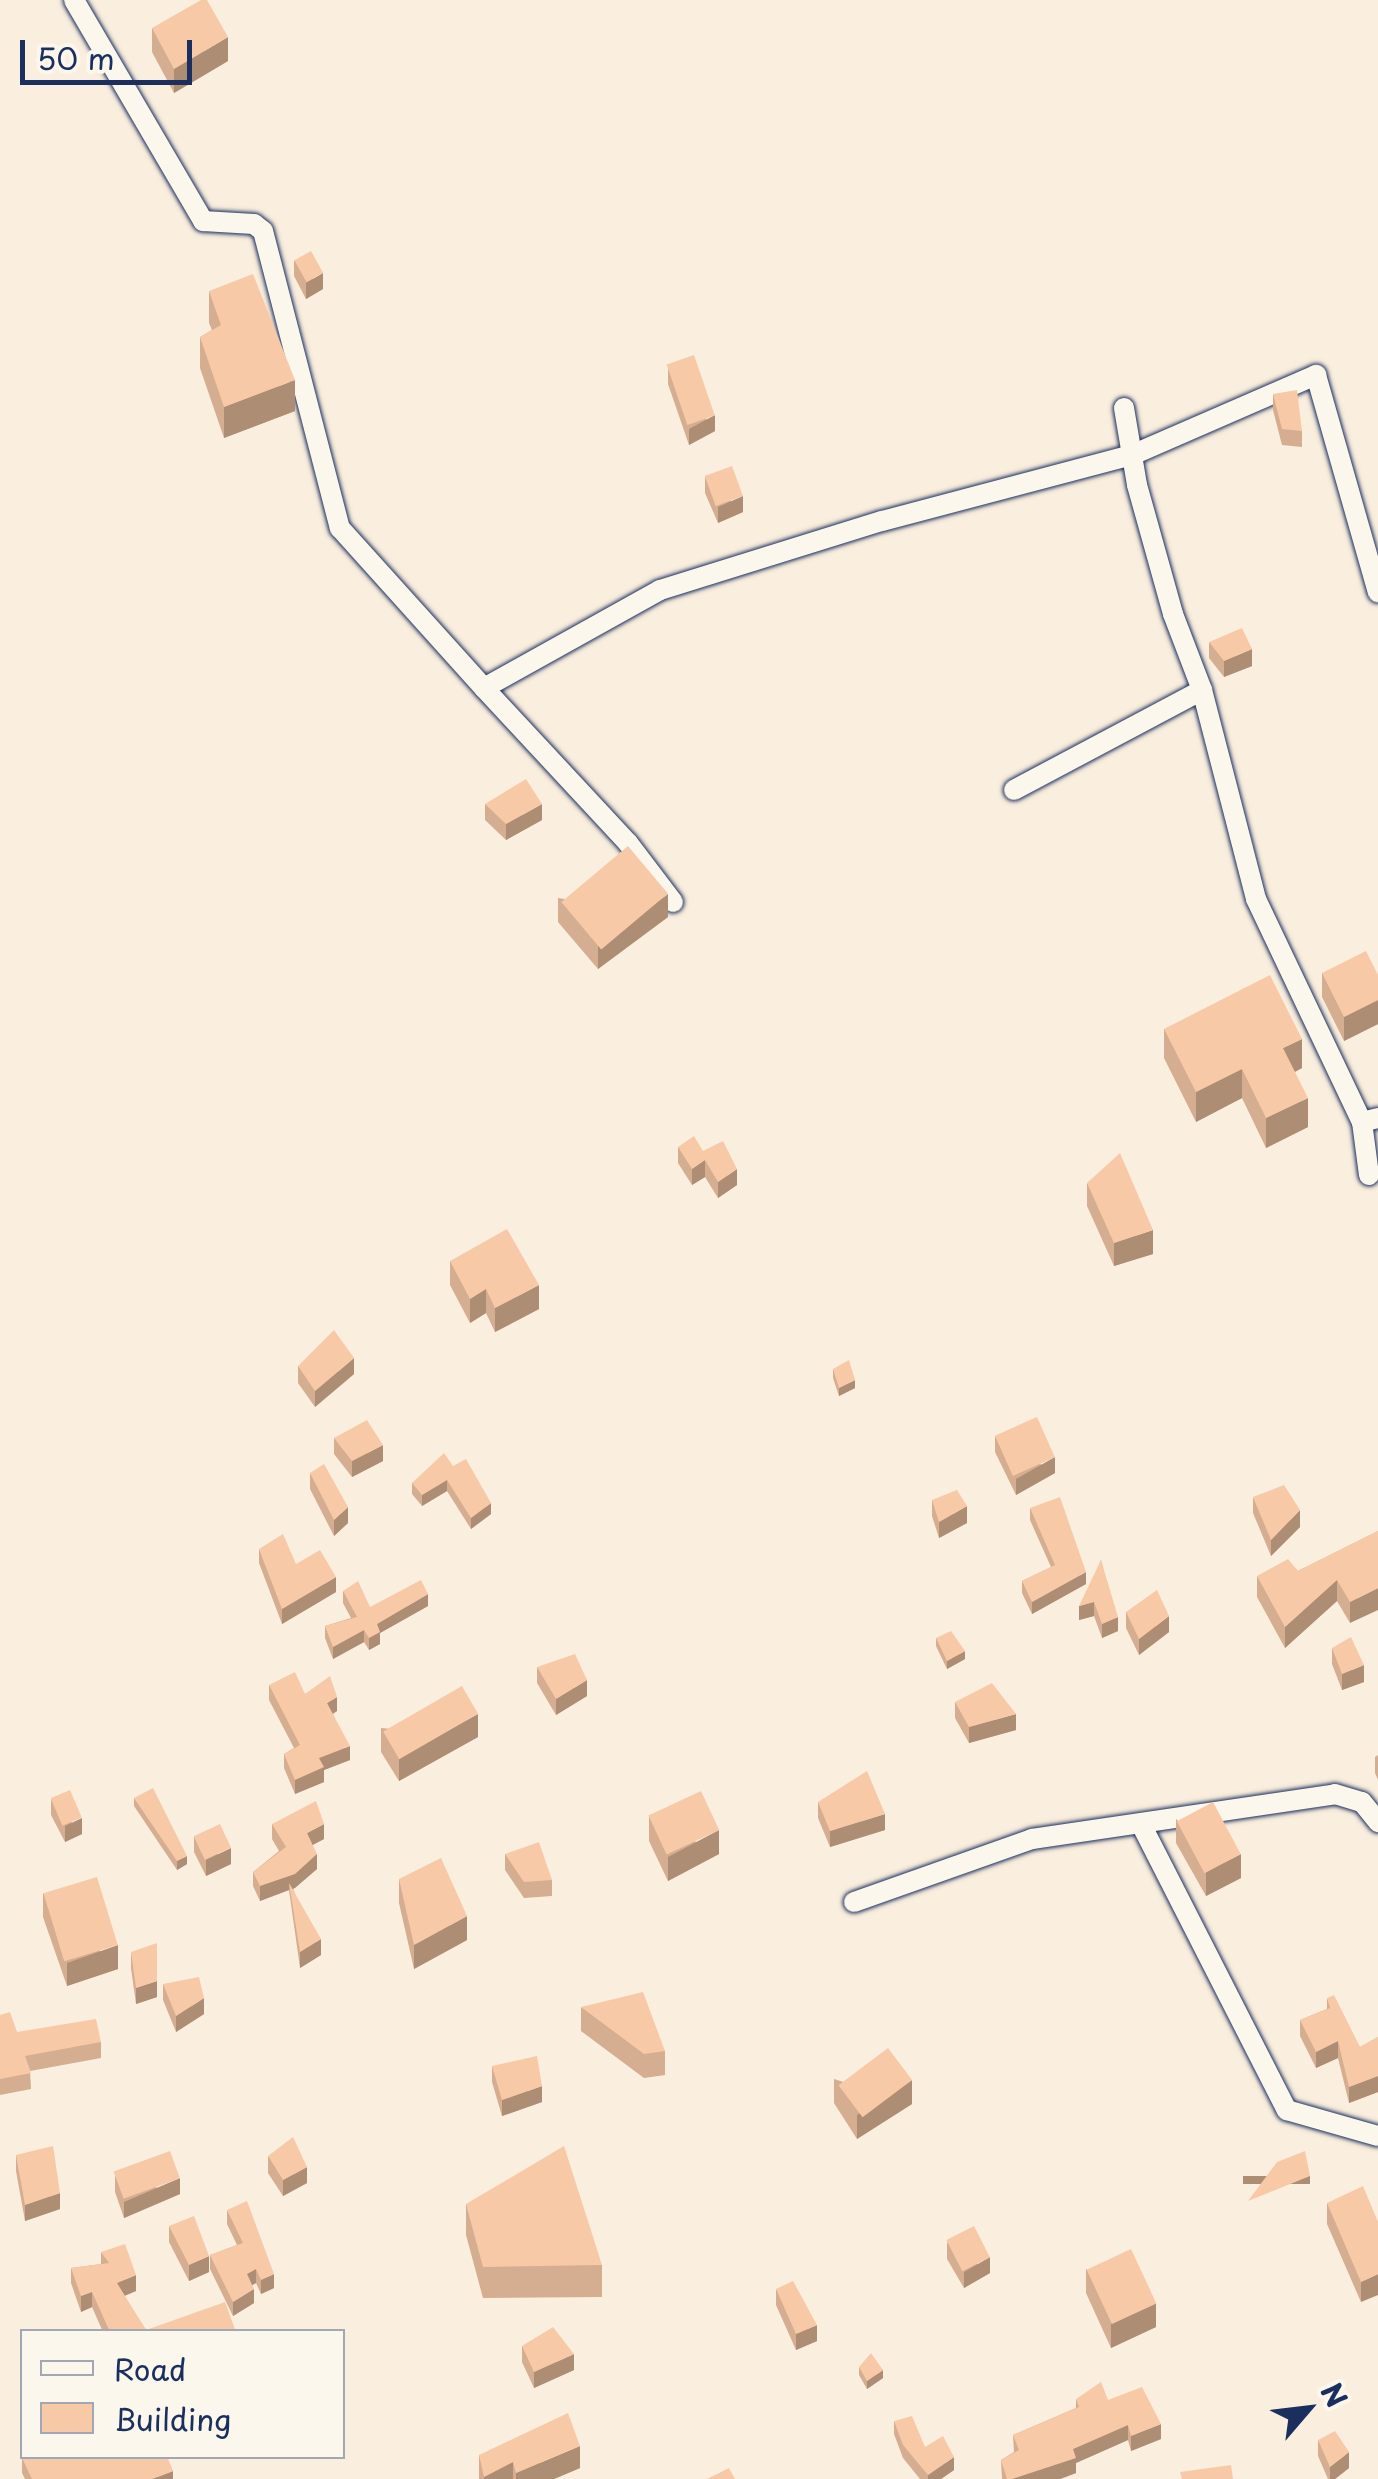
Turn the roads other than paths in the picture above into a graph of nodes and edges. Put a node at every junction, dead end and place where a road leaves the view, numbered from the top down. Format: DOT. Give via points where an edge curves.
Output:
graph roads {
  1 [pos="74,0"];
  2 [pos="1124,408"];
  3 [pos="1132,455"];
  4 [pos="1378,592"];
  5 [pos="484,688"];
  6 [pos="1202,690"];
  7 [pos="1014,790"];
  8 [pos="673,902"];
  9 [pos="1370,1120"];
  10 [pos="1370,1175"];
  11 [pos="1378,1822"];
  12 [pos="1142,1826"];
  13 [pos="854,1902"];
  14 [pos="1378,2136"];
  1 -- 5 [label="street" via="202,221 254,224 264,231 340,528"];
  2 -- 3 [label="street"];
  3 -- 4 [label="street" via="1316,376"];
  3 -- 5 [label="street" via="882,521 660,590"];
  3 -- 6 [label="street" via="1172,614"];
  5 -- 8 [label="street" via="628,843"];
  6 -- 7 [label="street"];
  6 -- 9 [label="street" via="1256,899"];
  9 -- 10 [label="street"];
  11 -- 12 [label="street" via="1362,1802 1335,1794"];
  12 -- 13 [label="street" via="1032,1839"];
  12 -- 14 [label="street" via="1287,2110"];
}
